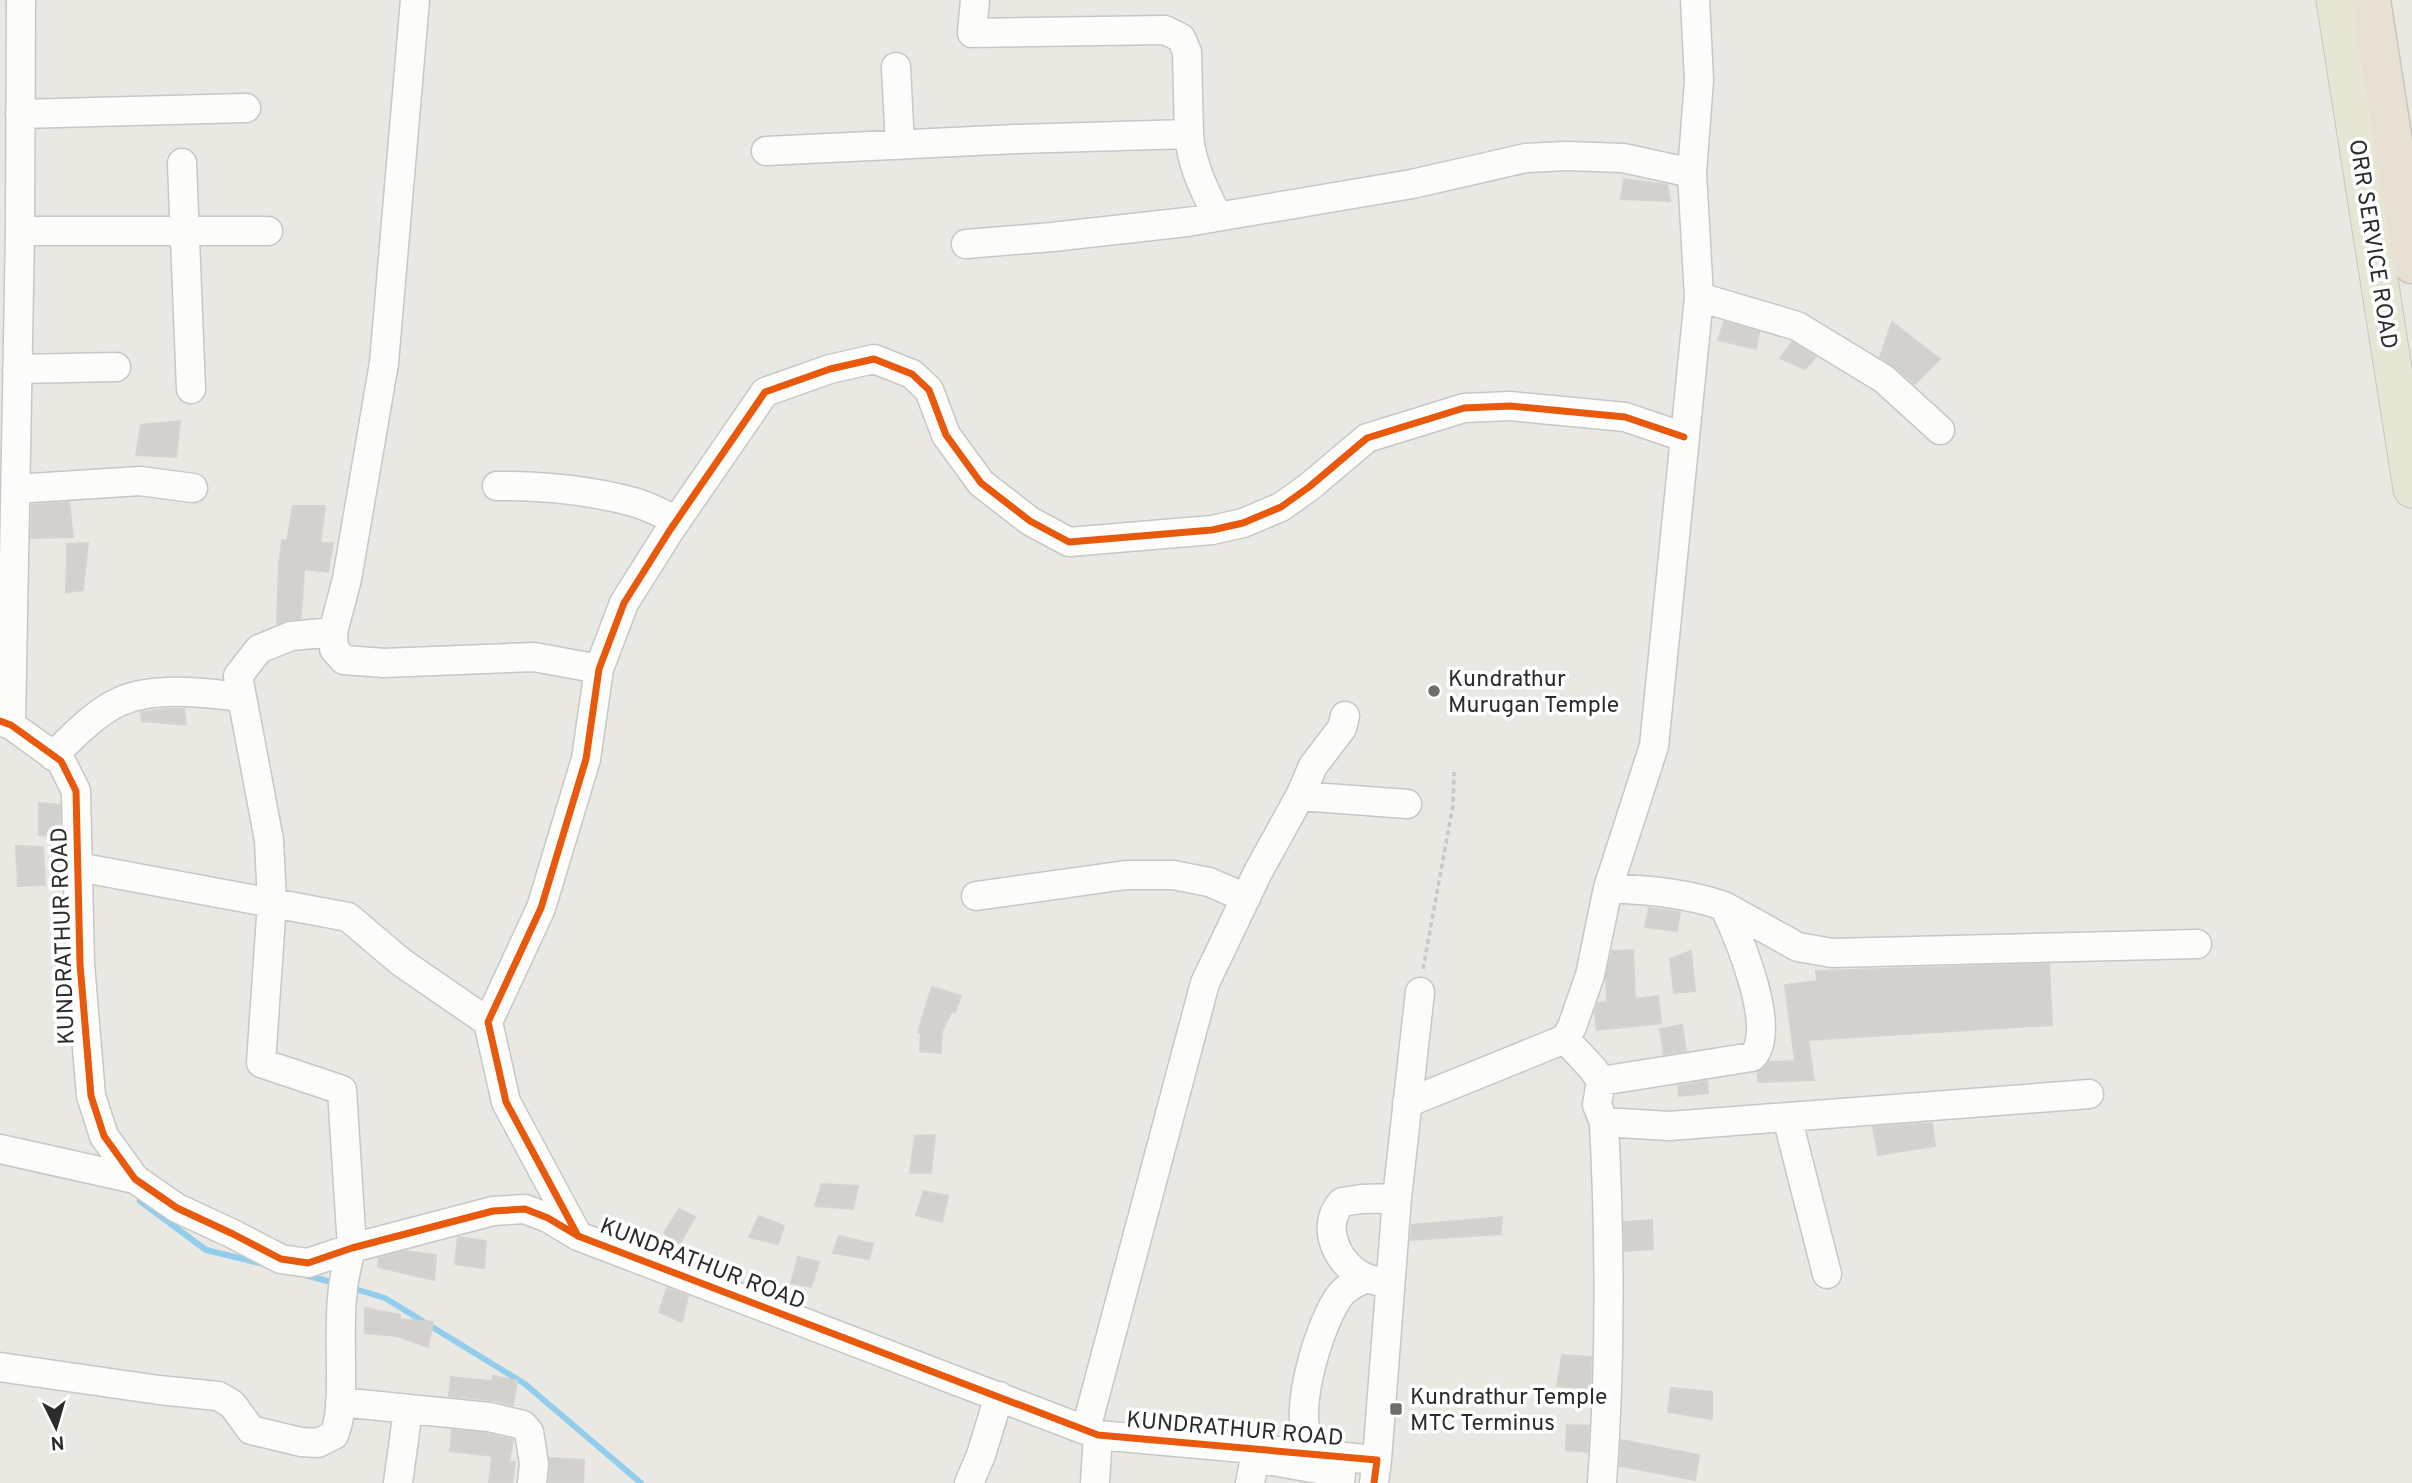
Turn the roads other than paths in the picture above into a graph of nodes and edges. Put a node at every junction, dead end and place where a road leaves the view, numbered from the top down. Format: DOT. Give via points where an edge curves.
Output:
graph roads {
  1 [pos="21,0"];
  2 [pos="415,0"];
  3 [pos="975,0"];
  4 [pos="1695,0"];
  5 [pos="2335,0"];
  6 [pos="2371,0"];
  7 [pos="896,67"];
  8 [pos="246,108"];
  9 [pos="20,114"];
  10 [pos="1189,134"];
  11 [pos="900,145"];
  12 [pos="766,151"];
  13 [pos="182,163"];
  14 [pos="1692,173"];
  15 [pos="1217,216"];
  16 [pos="20,231"];
  17 [pos="187,231"];
  18 [pos="268,231"];
  19 [pos="966,244"];
  20 [pos="2412,264"];
  21 [pos="1699,297"];
  22 [pos="116,367"];
  23 [pos="17,369"];
  24 [pos="191,389"];
  25 [pos="1940,430"];
  26 [pos="1684,437"];
  27 [pos="497,486"];
  28 [pos="193,488"];
  29 [pos="15,489"];
  30 [pos="2412,489"];
  31 [pos="677,520"];
  32 [pos="332,632"];
  33 [pos="599,669"];
  34 [pos="242,697"];
  35 [pos="1345,716"];
  36 [pos="5,723"];
  37 [pos="52,756"];
  38 [pos="1300,796"];
  39 [pos="1407,804"];
  40 [pos="78,866"];
  41 [pos="1608,888"];
  42 [pos="976,896"];
  43 [pos="1246,898"];
  44 [pos="272,902"];
  45 [pos="1724,906"];
  46 [pos="2197,944"];
  47 [pos="1420,992"];
  48 [pos="488,1023"];
  49 [pos="1564,1039"];
  50 [pos="1601,1081"];
  51 [pos="2089,1094"];
  52 [pos="1407,1104"];
  53 [pos="1787,1117"];
  54 [pos="1604,1122"];
  55 [pos="0,1149"];
  56 [pos="135,1179"];
  57 [pos="1397,1198"];
  58 [pos="578,1236"];
  59 [pos="346,1271"];
  60 [pos="1827,1274"];
  61 [pos="1377,1281"];
  62 [pos="0,1367"];
  63 [pos="999,1396"];
  64 [pos="340,1402"];
  65 [pos="408,1410"];
  66 [pos="1092,1432"];
  67 [pos="1325,1455"];
  68 [pos="1376,1471"];
  69 [pos="398,1483"];
  70 [pos="532,1483"];
  71 [pos="969,1483"];
  72 [pos="1095,1483"];
  73 [pos="1250,1483"];
  74 [pos="1340,1483"];
  75 [pos="1602,1483"];
  1 -- 9 [label="street"];
  2 -- 32 [label="street" via="384,363 347,579"];
  3 -- 10 [label="street" via="972,33 1166,30 1181,38 1187,51"];
  4 -- 14 [label="street" via="1699,80"];
  5 -- 30 [label="main road, ORR SERVICE ROAD"];
  6 -- 20 [label="highway"];
  7 -- 11 [label="street"];
  8 -- 9 [label="street"];
  9 -- 16 [label="street"];
  10 -- 11 [label="street"];
  10 -- 15 [label="street" via="1190,152"];
  11 -- 12 [label="street"];
  13 -- 17 [label="street"];
  14 -- 15 [label="street" via="1623,158 1526,158 1412,184"];
  14 -- 21 [label="street"];
  15 -- 19 [label="street"];
  16 -- 17 [label="street"];
  16 -- 23 [label="street"];
  17 -- 18 [label="street"];
  17 -- 24 [label="street"];
  21 -- 25 [label="street" via="1797,326 1884,379"];
  21 -- 26 [label="street"];
  22 -- 23 [label="street"];
  23 -- 29 [label="street"];
  26 -- 31 [label="street" via="1625,417 1510,405 1464,408 1367,438 1281,507 1243,523 1212,530 1069,542 1030,521 981,483 946,435 929,390 912,374 874,359 765,392"];
  26 -- 41 [label="street" via="1654,746"];
  27 -- 31 [label="street" via="576,491 637,503"];
  28 -- 29 [label="street" via="141,481"];
  29 -- 36 [label="street"];
  31 -- 33 [label="street" via="624,603"];
  32 -- 33 [label="street" via="334,649 344,660 384,663 534,657"];
  32 -- 34 [label="street" via="291,636 259,649 238,676"];
  33 -- 48 [label="street" via="586,759 541,908"];
  34 -- 37 [label="street" via="137,695 118,702"];
  34 -- 44 [label="street" via="269,840"];
  35 -- 38 [label="street" via="1342,729 1313,766"];
  36 -- 37 [label="street, KUNDRATHUR ROAD"];
  37 -- 40 [label="street, KUNDRATHUR ROAD" via="61,761 76,791"];
  38 -- 39 [label="street"];
  38 -- 43 [label="street"];
  40 -- 44 [label="street"];
  40 -- 56 [label="street, KUNDRATHUR ROAD" via="80,964 91,1096 104,1136"];
  41 -- 45 [label="street" via="1665,891"];
  41 -- 49 [label="street" via="1590,975"];
  42 -- 43 [label="street" via="1126,875 1173,875 1209,882"];
  43 -- 66 [label="street" via="1205,983"];
  44 -- 48 [label="street" via="348,917 401,962"];
  44 -- 59 [label="street" via="261,1063 342,1090"];
  45 -- 46 [label="street" via="1798,947 1832,953"];
  45 -- 50 [label="street" via="1751,977 1762,1040 1759,1051 1737,1061"];
  47 -- 52 [label="street"];
  48 -- 58 [label="street" via="506,1102"];
  49 -- 50 [label="street"];
  49 -- 52 [label="street"];
  50 -- 54 [label="street" via="1597,1105"];
  51 -- 53 [label="street"];
  52 -- 57 [label="street"];
  53 -- 54 [label="street" via="1669,1125"];
  53 -- 60 [label="street"];
  54 -- 75 [label="street" via="1609,1240 1608,1405"];
  55 -- 56 [label="street"];
  56 -- 59 [label="street, KUNDRATHUR ROAD" via="177,1209 281,1259"];
  57 -- 61 [label="street"];
  57 -- 61 [label="street" via="1342,1202 1333,1219 1334,1244 1342,1259 1351,1270"];
  58 -- 59 [label="street, KUNDRATHUR ROAD" via="526,1209 493,1211 448,1221"];
  58 -- 63 [label="street, KUNDRATHUR ROAD"];
  59 -- 64 [label="street"];
  61 -- 67 [label="street" via="1351,1285 1342,1293 1317,1342 1304,1413 1311,1443"];
  61 -- 68 [label="street"];
  62 -- 64 [label="street" via="218,1396 232,1404 251,1430 301,1442 318,1443 334,1435"];
  63 -- 66 [label="street, KUNDRATHUR ROAD"];
  63 -- 71 [label="street"];
  64 -- 65 [label="street"];
  65 -- 69 [label="street"];
  65 -- 70 [label="street" via="489,1417 523,1425 531,1444"];
  66 -- 67 [label="street, KUNDRATHUR ROAD"];
  66 -- 72 [label="street"];
  67 -- 68 [label="street, KUNDRATHUR ROAD"];
  73 -- 74 [label="street" via="1255,1458 1342,1473"];
}
